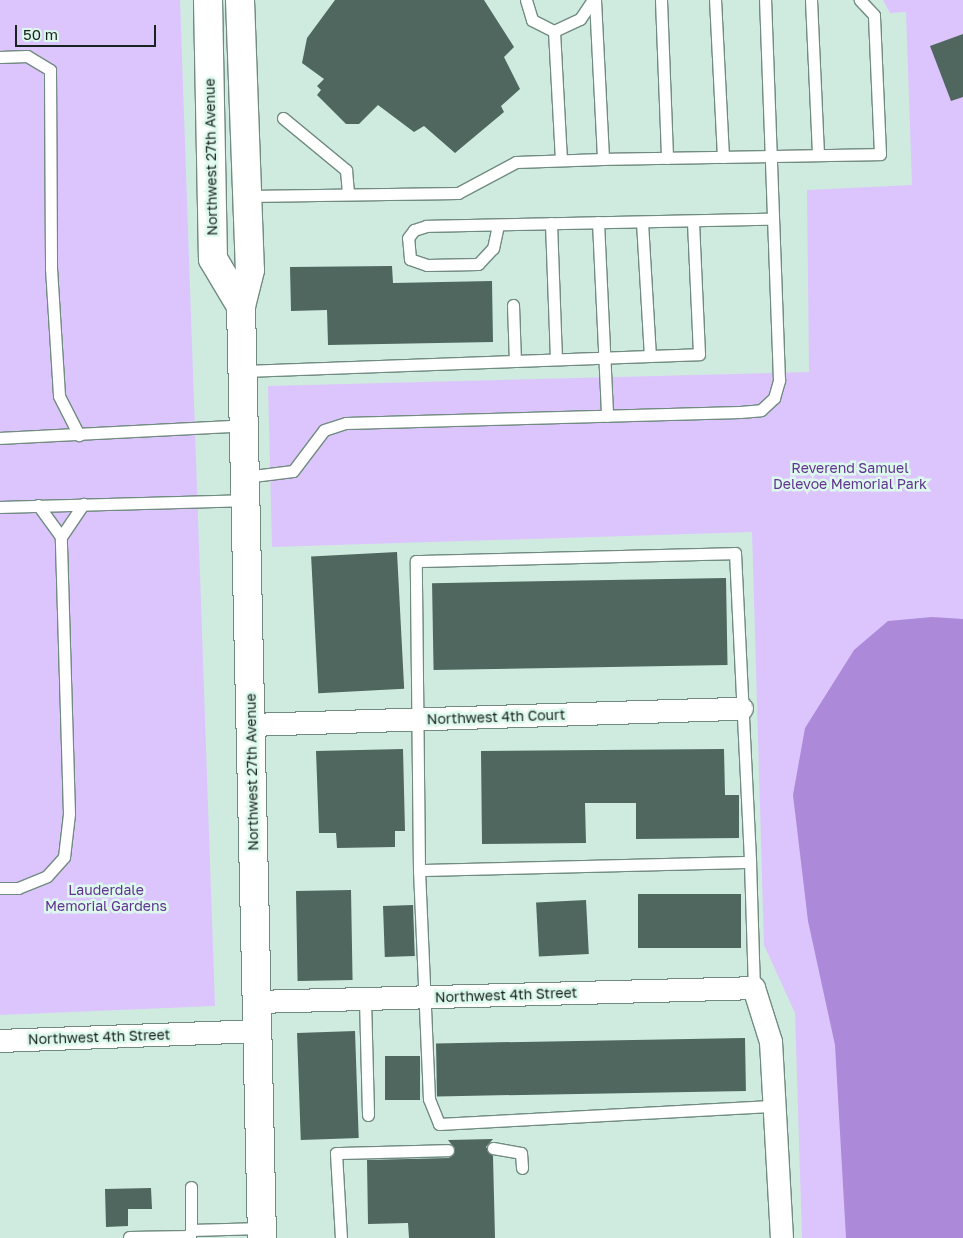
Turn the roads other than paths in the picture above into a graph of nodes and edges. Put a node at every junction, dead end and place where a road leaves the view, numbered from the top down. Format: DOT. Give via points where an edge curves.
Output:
graph roads {
  1 [pos="208,0"];
  2 [pos="240,0"];
  3 [pos="526,0"];
  4 [pos="594,0"];
  5 [pos="661,0"];
  6 [pos="715,0"];
  7 [pos="765,0"];
  8 [pos="811,0"];
  9 [pos="860,0"];
  10 [pos="554,31"];
  11 [pos="0,57"];
  12 [pos="283,118"];
  13 [pos="818,155"];
  14 [pos="771,156"];
  15 [pos="723,157"];
  16 [pos="667,158"];
  17 [pos="603,159"];
  18 [pos="561,160"];
  19 [pos="348,194"];
  20 [pos="246,196"];
  21 [pos="773,219"];
  22 [pos="693,221"];
  23 [pos="598,222"];
  24 [pos="642,222"];
  25 [pos="551,223"];
  26 [pos="498,225"];
  27 [pos="513,304"];
  28 [pos="241,306"];
  29 [pos="650,356"];
  30 [pos="606,358"];
  31 [pos="556,359"];
  32 [pos="515,361"];
  33 [pos="243,371"];
  34 [pos="607,416"];
  35 [pos="244,425"];
  36 [pos="80,435"];
  37 [pos="0,438"];
  38 [pos="246,488"];
  39 [pos="83,504"];
  40 [pos="38,506"];
  41 [pos="0,507"];
  42 [pos="61,537"];
  43 [pos="742,709"];
  44 [pos="418,720"];
  45 [pos="251,725"];
  46 [pos="750,862"];
  47 [pos="419,870"];
  48 [pos="0,888"];
  49 [pos="754,988"];
  50 [pos="424,998"];
  51 [pos="365,999"];
  52 [pos="257,1002"];
  53 [pos="258,1031"];
  54 [pos="0,1041"];
  55 [pos="776,1106"];
  56 [pos="368,1114"];
  57 [pos="493,1148"];
  58 [pos="448,1150"];
  59 [pos="522,1168"];
  60 [pos="191,1187"];
  61 [pos="191,1230"];
  62 [pos="262,1233"];
  63 [pos="129,1238"];
  64 [pos="341,1238"];
  65 [pos="782,1238"];
  1 -- 28 [label="street, Northwest 27th Avenue" via="213,259"];
  2 -- 20 [label="street, Northwest 27th Avenue"];
  3 -- 10 [label="lane" via="532,20"];
  4 -- 10 [label="lane" via="580,19"];
  4 -- 17 [label="lane"];
  5 -- 16 [label="lane"];
  6 -- 15 [label="lane"];
  7 -- 14 [label="lane"];
  8 -- 13 [label="lane"];
  9 -- 13 [label="lane" via="874,15 880,154"];
  10 -- 18 [label="lane"];
  11 -- 36 [label="lane" via="27,56 50,70 51,268 59,396"];
  12 -- 19 [label="lane" via="346,170"];
  13 -- 14 [label="lane"];
  14 -- 15 [label="lane"];
  14 -- 21 [label="lane"];
  15 -- 16 [label="lane"];
  16 -- 17 [label="lane"];
  17 -- 18 [label="lane"];
  18 -- 19 [label="lane" via="516,162 458,193"];
  19 -- 20 [label="lane"];
  20 -- 28 [label="street, Northwest 27th Avenue" via="250,270"];
  21 -- 22 [label="lane"];
  21 -- 34 [label="lane" via="779,380 774,398 761,410"];
  22 -- 24 [label="lane"];
  22 -- 29 [label="lane" via="699,354"];
  23 -- 24 [label="lane"];
  23 -- 25 [label="lane"];
  23 -- 30 [label="lane"];
  24 -- 29 [label="lane"];
  25 -- 26 [label="lane"];
  25 -- 31 [label="lane"];
  26 -- 26 [label="lane" via="414,230 408,238 410,259 427,265 478,264 493,248"];
  27 -- 32 [label="lane"];
  28 -- 33 [label="street, Northwest 27th Avenue"];
  29 -- 30 [label="lane"];
  30 -- 31 [label="lane"];
  30 -- 34 [label="lane"];
  31 -- 32 [label="lane"];
  32 -- 33 [label="lane"];
  33 -- 35 [label="street, Northwest 27th Avenue"];
  34 -- 38 [label="lane" via="346,423 324,430 293,471"];
  35 -- 36 [label="lane"];
  35 -- 38 [label="street, Northwest 27th Avenue"];
  36 -- 37 [label="lane"];
  38 -- 39 [label="lane"];
  38 -- 45 [label="street, Northwest 27th Avenue"];
  39 -- 40 [label="lane"];
  39 -- 42 [label="lane"];
  40 -- 41 [label="lane"];
  40 -- 42 [label="lane"];
  42 -- 48 [label="lane" via="69,814 64,857 47,876 18,888"];
  43 -- 44 [label="street, Northwest 4th Court"];
  43 -- 44 [label="lane" via="735,553 416,561"];
  43 -- 46 [label="lane"];
  44 -- 45 [label="street, Northwest 4th Court"];
  44 -- 47 [label="lane"];
  45 -- 52 [label="street, Northwest 27th Avenue"];
  46 -- 47 [label="lane"];
  46 -- 49 [label="lane"];
  47 -- 50 [label="lane"];
  49 -- 50 [label="street, Northwest 4th Street"];
  49 -- 55 [label="street" via="771,1042"];
  50 -- 51 [label="street, Northwest 4th Street"];
  50 -- 55 [label="lane" via="429,1099 439,1124"];
  51 -- 52 [label="street, Northwest 4th Street"];
  51 -- 56 [label="lane"];
  52 -- 53 [label="street, Northwest 27th Avenue"];
  53 -- 54 [label="street, Northwest 4th Street"];
  53 -- 62 [label="street, Northwest 27th Avenue"];
  55 -- 65 [label="street"];
  57 -- 59 [label="lane" via="521,1153"];
  58 -- 64 [label="lane" via="336,1153"];
  60 -- 61 [label="lane"];
  61 -- 62 [label="lane"];
  61 -- 63 [label="lane" via="190,1236"];
}
